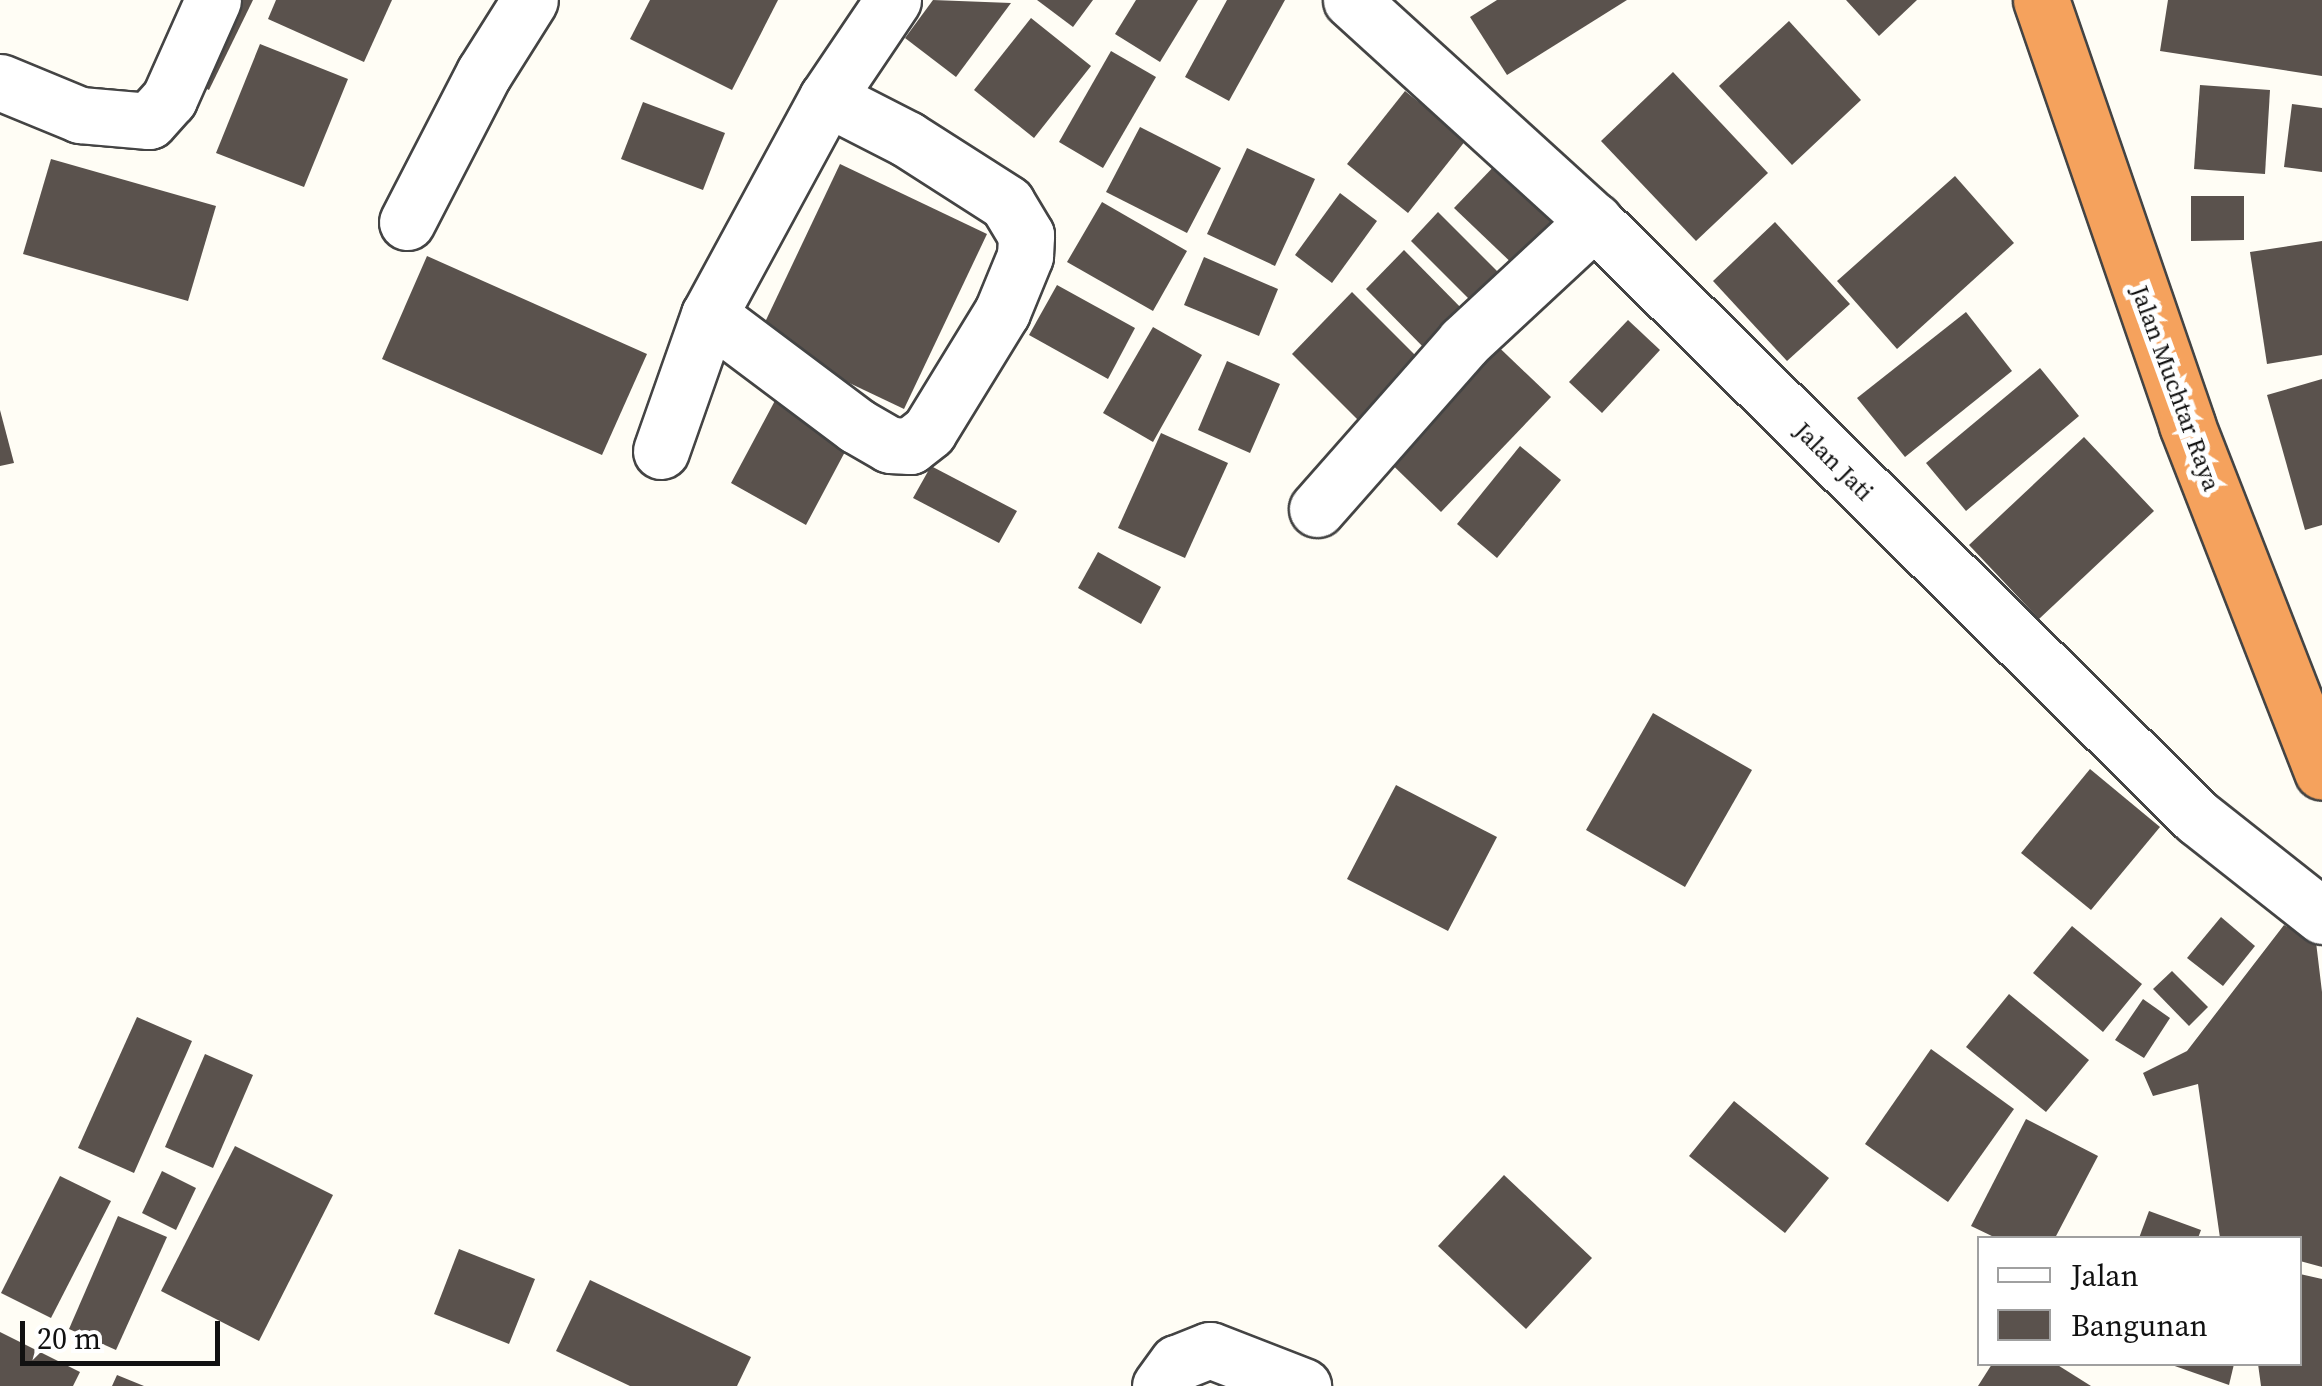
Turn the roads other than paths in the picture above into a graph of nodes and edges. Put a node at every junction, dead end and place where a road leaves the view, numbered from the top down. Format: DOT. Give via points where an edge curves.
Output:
graph roads {
  1 [pos="213,0"];
  2 [pos="530,0"];
  3 [pos="893,0"];
  4 [pos="1351,0"];
  5 [pos="2041,0"];
  6 [pos="0,82"];
  7 [pos="827,98"];
  8 [pos="1594,221"];
  9 [pos="407,222"];
  10 [pos="709,316"];
  11 [pos="661,450"];
  12 [pos="1317,508"];
  13 [pos="2322,772"];
  14 [pos="2322,916"];
  15 [pos="1160,1386"];
  16 [pos="1303,1386"];
  1 -- 6 [label="street" via="169,99 149,121 80,115"];
  2 -- 9 [label="street"];
  3 -- 7 [label="street"];
  4 -- 8 [label="street, Jalan Jati"];
  5 -- 13 [label="highway, Jalan Muchtar Raya" via="2188,425"];
  7 -- 10 [label="street"];
  7 -- 10 [label="street" via="907,138 1007,203 1026,235 1025,256 1002,312 928,430 910,446 890,445 858,426"];
  8 -- 12 [label="street" via="1464,342"];
  8 -- 14 [label="street, Jalan Jati" via="2198,818"];
  10 -- 11 [label="street"];
  15 -- 16 [label="street" via="1177,1363 1210,1350"];
}
